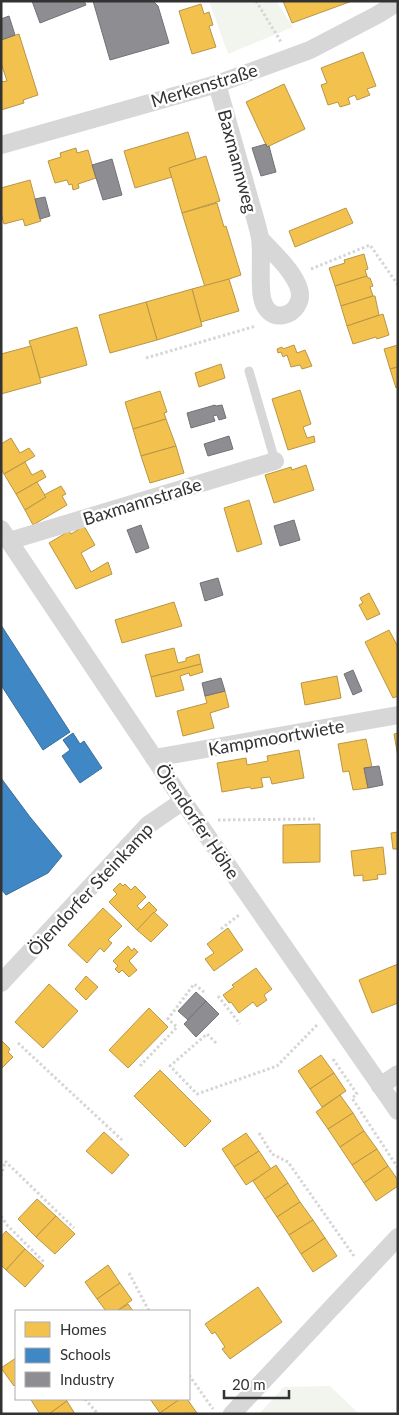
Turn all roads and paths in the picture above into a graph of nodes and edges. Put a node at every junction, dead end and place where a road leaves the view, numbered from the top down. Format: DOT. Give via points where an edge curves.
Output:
graph roads {
  1 [pos="256,1"];
  2 [pos="398,2"];
  3 [pos="290,57"];
  4 [pos="217,84"];
  5 [pos="1,145"];
  6 [pos="260,238"];
  7 [pos="292,276"];
  8 [pos="398,285"];
  9 [pos="268,312"];
  10 [pos="146,358"];
  11 [pos="248,371"];
  12 [pos="275,461"];
  13 [pos="5,535"];
  14 [pos="398,715"];
  15 [pos="154,758"];
  16 [pos="182,801"];
  17 [pos="315,819"];
  18 [pos="196,820"];
  19 [pos="1,983"];
  20 [pos="204,992"];
  21 [pos="218,996"];
  22 [pos="329,1012"];
  23 [pos="240,1024"];
  24 [pos="18,1043"];
  25 [pos="216,1043"];
  26 [pos="333,1059"];
  27 [pos="140,1066"];
  28 [pos="398,1074"];
  29 [pos="380,1086"];
  30 [pos="398,1111"];
  31 [pos="259,1133"];
  32 [pos="122,1140"];
  33 [pos="398,1168"];
  34 [pos="1,1176"];
  35 [pos="1,1216"];
  36 [pos="74,1228"];
  37 [pos="398,1237"];
  38 [pos="45,1263"];
  39 [pos="365,1272"];
  40 [pos="129,1273"];
  41 [pos="148,1310"];
  42 [pos="190,1376"];
  43 [pos="85,1400"];
  44 [pos="98,1414"];
  45 [pos="217,1414"];
  46 [pos="232,1414"];
  1 -- 3 [label="path"];
  2 -- 3 [label="street, Merkenstraße" via="310,50"];
  3 -- 4 [label="street, Merkenstraße"];
  4 -- 5 [label="street, Merkenstraße"];
  4 -- 6 [label="street, Baxmannweg"];
  6 -- 7 [label="street, Baxmannweg"];
  6 -- 9 [label="street, Baxmannweg" via="261,294"];
  7 -- 8 [label="path" via="370,245"];
  7 -- 9 [label="street, Baxmannweg" via="300,301 295,309 276,316"];
  9 -- 10 [label="path" via="264,324"];
  11 -- 12 [label="lane"];
  12 -- 13 [label="street, Baxmannstraße"];
  13 -- 15 [label="street, Öjendorfer Höhe"];
  14 -- 15 [label="street, Kampmoortwiete"];
  15 -- 16 [label="street, Öjendorfer Höhe"];
  16 -- 18 [label="street, Öjendorfer Höhe"];
  16 -- 19 [label="street, Öjendorfer Steinkamp" via="148,825"];
  17 -- 18 [label="path"];
  18 -- 22 [label="street, Öjendorfer Höhe"];
  20 -- 27 [label="path" via="194,984 168,1019 176,1027"];
  21 -- 23 [label="path"];
  22 -- 25 [label="path" via="277,1066 197,1094 170,1066 207,1034"];
  22 -- 29 [label="street, Öjendorfer Höhe"];
  24 -- 32 [label="path"];
  26 -- 33 [label="path" via="356,1094 352,1098"];
  28 -- 29 [label="street"];
  29 -- 30 [label="street, Öjendorfer Höhe"];
  31 -- 39 [label="path" via="272,1154 288,1162"];
  34 -- 36 [label="path" via="5,1161"];
  35 -- 38 [label="path"];
  37 -- 39 [label="street"];
  39 -- 46 [label="street"];
  40 -- 41 [label="path"];
  42 -- 45 [label="path"];
  43 -- 44 [label="path"];
}
